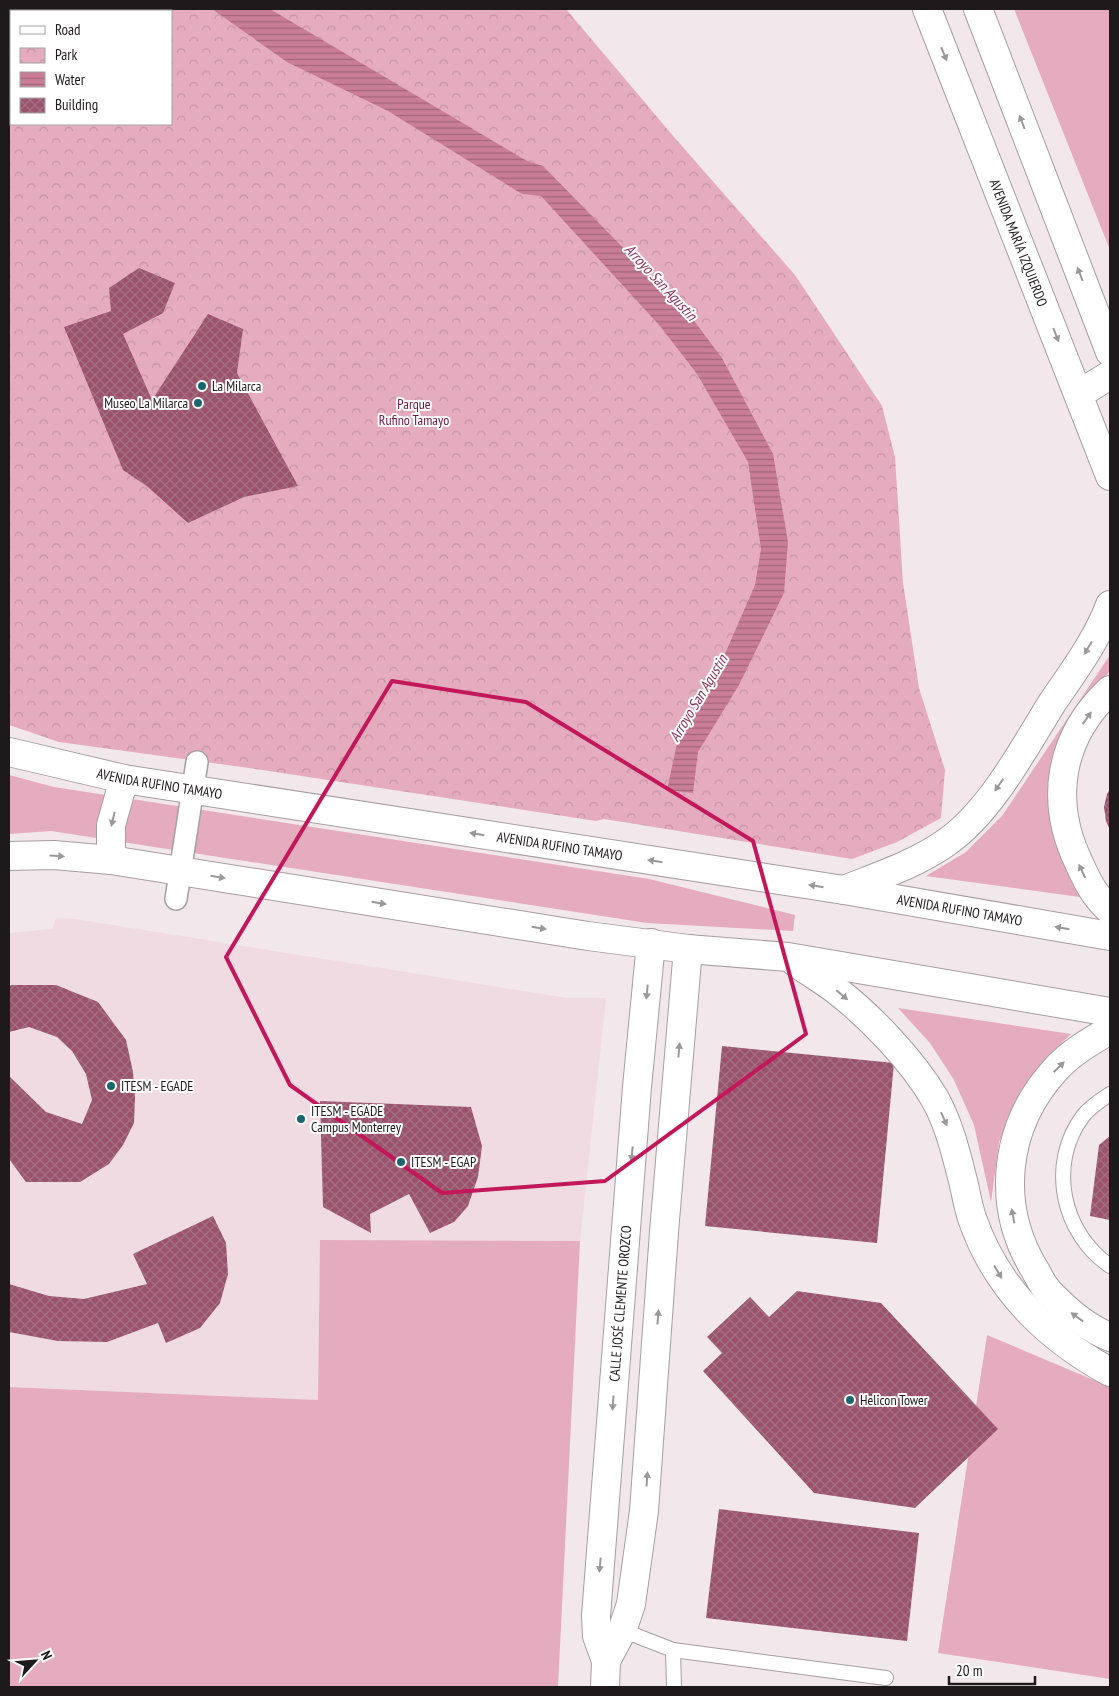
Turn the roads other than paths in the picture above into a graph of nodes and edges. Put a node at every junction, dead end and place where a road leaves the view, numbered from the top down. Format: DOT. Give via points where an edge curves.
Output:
graph roads {
  1 [pos="927,9"];
  2 [pos="978,9"];
  3 [pos="1110,352"];
  4 [pos="1110,375"];
  5 [pos="1079,394"];
  6 [pos="1110,476"];
  7 [pos="1110,605"];
  8 [pos="1110,690"];
  9 [pos="9,752"];
  10 [pos="198,762"];
  11 [pos="124,779"];
  12 [pos="193,790"];
  13 [pos="9,856"];
  14 [pos="111,860"];
  15 [pos="180,871"];
  16 [pos="844,890"];
  17 [pos="176,898"];
  18 [pos="1110,910"];
  19 [pos="1110,936"];
  20 [pos="651,943"];
  21 [pos="688,949"];
  22 [pos="788,957"];
  23 [pos="1110,1012"];
  24 [pos="1110,1030"];
  25 [pos="637,1088"];
  26 [pos="676,1092"];
  27 [pos="1110,1094"];
  28 [pos="626,1227"];
  29 [pos="664,1232"];
  30 [pos="1110,1266"];
  31 [pos="1110,1337"];
  32 [pos="1110,1372"];
  33 [pos="610,1439"];
  34 [pos="649,1444"];
  35 [pos="606,1506"];
  36 [pos="644,1511"];
  37 [pos="596,1616"];
  38 [pos="622,1631"];
  39 [pos="673,1650"];
  40 [pos="606,1674"];
  41 [pos="886,1678"];
  42 [pos="674,1687"];
  1 -- 5 [label="street, AVENIDA MARÍA IZQUIERDO, one-way"];
  3 -- 2 [label="street, one-way"];
  4 -- 5 [label="street"];
  5 -- 6 [label="street, AVENIDA MARÍA IZQUIERDO"];
  7 -- 16 [label="street, one-way" via="1087,650 975,817 948,841 915,861"];
  18 -- 8 [label="street, one-way" via="1090,888 1070,844 1062,814 1061,790 1066,759 1079,729"];
  9 -- 11 [label="street, AVENIDA RUFINO TAMAYO"];
  10 -- 12 [label="street"];
  11 -- 12 [label="street, AVENIDA RUFINO TAMAYO"];
  11 -- 14 [label="street, one-way" via="111,825"];
  12 -- 15 [label="street"];
  16 -- 12 [label="street, AVENIDA RUFINO TAMAYO, one-way"];
  13 -- 14 [label="street, one-way" via="54,855"];
  14 -- 15 [label="street"];
  15 -- 17 [label="street"];
  15 -- 20 [label="street, one-way" via="588,936"];
  19 -- 16 [label="street, AVENIDA RUFINO TAMAYO, one-way"];
  20 -- 21 [label="street"];
  20 -- 25 [label="street, CALLE JOSÉ CLEMENTE OROZCO, one-way"];
  21 -- 22 [label="street"];
  26 -- 21 [label="street, CALLE JOSÉ CLEMENTE OROZCO, one-way"];
  22 -- 23 [label="street"];
  22 -- 32 [label="street, one-way" via="868,1017 910,1063 935,1099 951,1134 972,1217 986,1251 1009,1290 1041,1324"];
  31 -- 24 [label="street, one-way" via="1074,1316 1048,1291 1028,1259 1015,1227 1009,1192 1010,1159 1019,1128 1032,1101 1055,1070 1084,1045"];
  25 -- 26 [label="street"];
  25 -- 28 [label="street, CALLE JOSÉ CLEMENTE OROZCO, one-way"];
  26 -- 29 [label="street, CALLE JOSÉ CLEMENTE OROZCO"];
  27 -- 30 [label="lane" via="1084,1115 1072,1134 1065,1160 1064,1182 1065,1202 1071,1220 1094,1254"];
  28 -- 29 [label="street"];
  28 -- 33 [label="street, CALLE JOSÉ CLEMENTE OROZCO, one-way"];
  34 -- 29 [label="street, CALLE JOSÉ CLEMENTE OROZCO, one-way"];
  33 -- 34 [label="street"];
  33 -- 35 [label="street, CALLE JOSÉ CLEMENTE OROZCO"];
  36 -- 34 [label="street, CALLE JOSÉ CLEMENTE OROZCO, one-way"];
  35 -- 36 [label="street"];
  35 -- 37 [label="street, CALLE JOSÉ CLEMENTE OROZCO, one-way"];
  36 -- 38 [label="street, CALLE JOSÉ CLEMENTE OROZCO" via="631,1604"];
  37 -- 38 [label="lane"];
  37 -- 40 [label="street, CALLE JOSÉ CLEMENTE OROZCO"];
  38 -- 39 [label="lane"];
  38 -- 40 [label="street, CALLE JOSÉ CLEMENTE OROZCO"];
  39 -- 41 [label="lane"];
  39 -- 42 [label="lane"];
}
